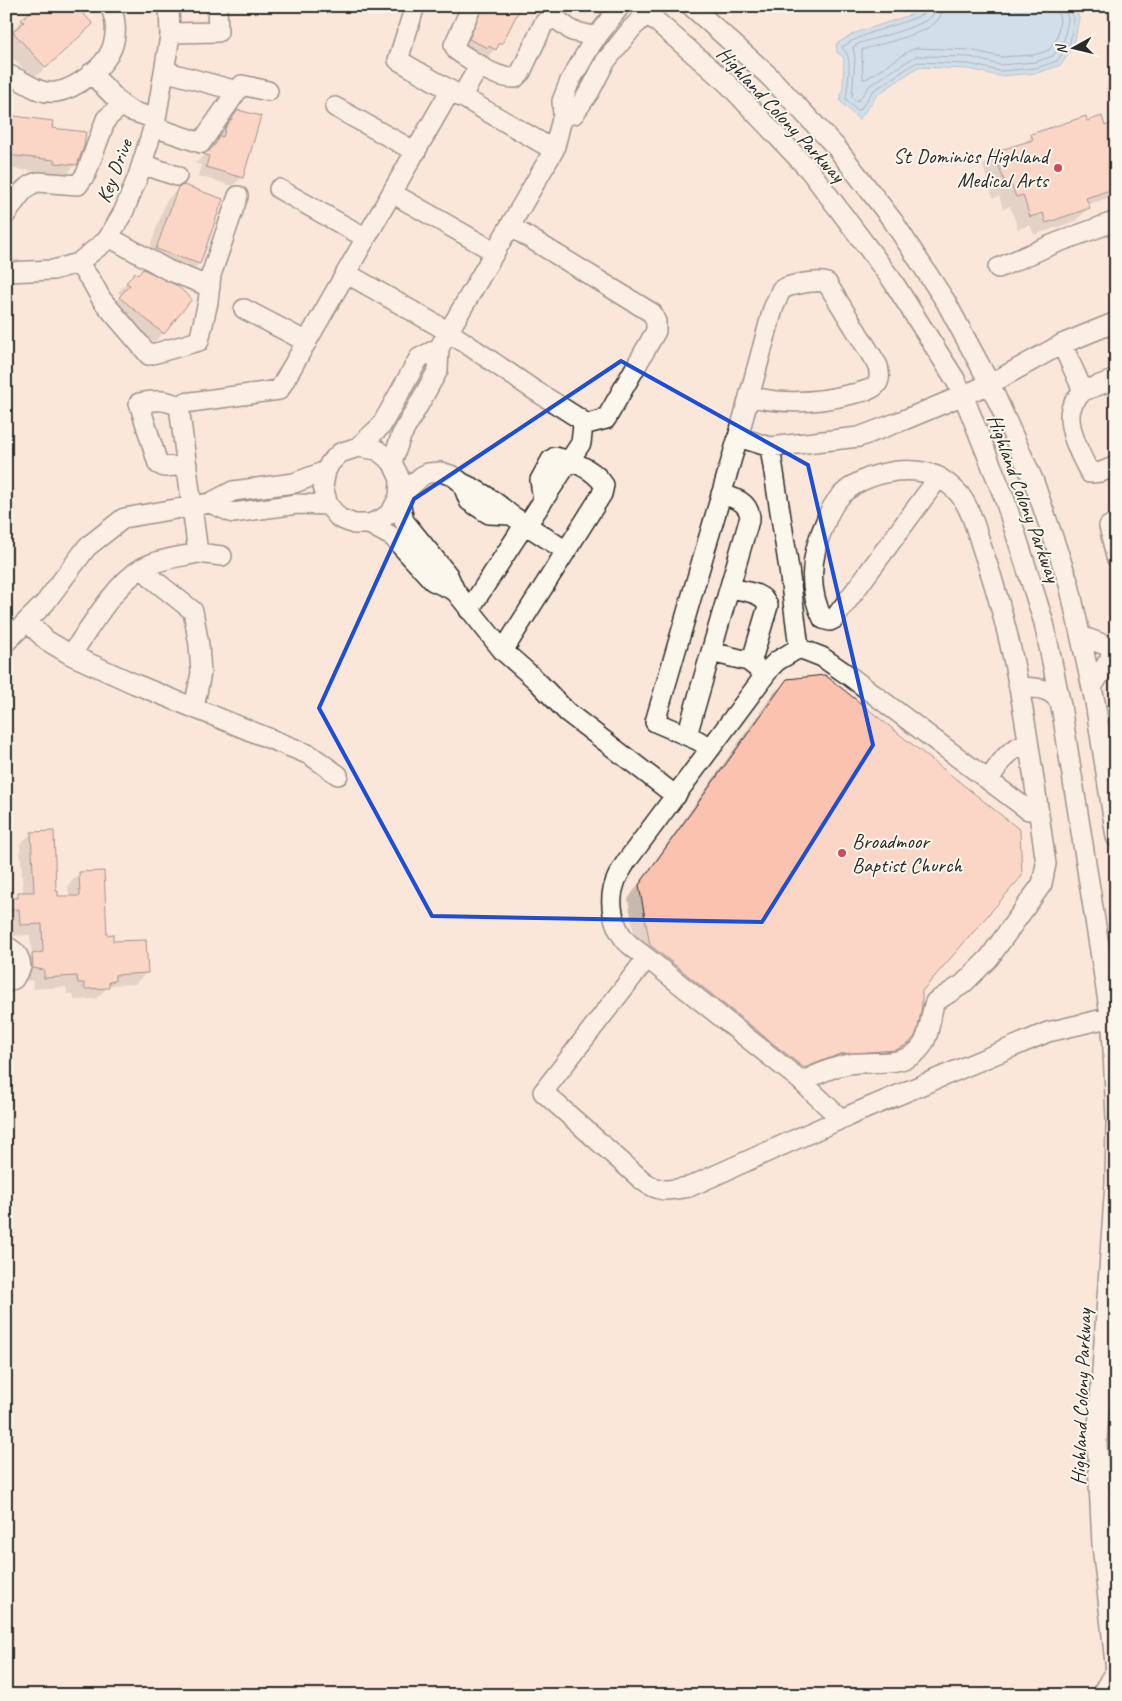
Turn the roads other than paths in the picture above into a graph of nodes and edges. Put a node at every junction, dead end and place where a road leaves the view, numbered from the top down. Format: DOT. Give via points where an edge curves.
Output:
graph roads {
  1 [pos="110,6"];
  2 [pos="169,6"];
  3 [pos="217,6"];
  4 [pos="415,6"];
  5 [pos="459,6"];
  6 [pos="472,6"];
  7 [pos="620,6"];
  8 [pos="691,6"];
  9 [pos="645,9"];
  10 [pos="553,12"];
  11 [pos="170,32"];
  12 [pos="457,37"];
  13 [pos="597,37"];
  14 [pos="480,65"];
  15 [pos="164,71"];
  16 [pos="91,73"];
  17 [pos="6,74"];
  18 [pos="237,91"];
  19 [pos="268,91"];
  20 [pos="456,94"];
  21 [pos="122,105"];
  22 [pos="335,107"];
  23 [pos="563,115"];
  24 [pos="155,123"];
  25 [pos="554,150"];
  26 [pos="416,152"];
  27 [pos="142,164"];
  28 [pos="177,176"];
  29 [pos="278,189"];
  30 [pos="392,193"];
  31 [pos="238,196"];
  32 [pos="6,214"];
  33 [pos="1115,224"];
  34 [pos="510,226"];
  35 [pos="109,237"];
  36 [pos="366,238"];
  37 [pos="495,252"];
  38 [pos="78,263"];
  39 [pos="998,268"];
  40 [pos="6,272"];
  41 [pos="346,273"];
  42 [pos="210,287"];
  43 [pos="244,310"];
  44 [pos="1116,322"];
  45 [pos="449,332"];
  46 [pos="307,342"];
  47 [pos="1062,344"];
  48 [pos="439,348"];
  49 [pos="1116,380"];
  50 [pos="990,384"];
  51 [pos="1083,391"];
  52 [pos="963,395"];
  53 [pos="749,396"];
  54 [pos="179,406"];
  55 [pos="584,425"];
  56 [pos="738,437"];
  57 [pos="770,446"];
  58 [pos="358,447"];
  59 [pos="570,460"];
  60 [pos="392,462"];
  61 [pos="187,465"];
  62 [pos="1116,466"];
  63 [pos="326,471"];
  64 [pos="940,477"];
  65 [pos="721,494"];
  66 [pos="399,497"];
  67 [pos="201,504"];
  68 [pos="328,505"];
  69 [pos="521,521"];
  70 [pos="1116,523"];
  71 [pos="369,524"];
  72 [pos="566,551"];
  73 [pos="198,553"];
  74 [pos="222,556"];
  75 [pos="1116,557"];
  76 [pos="143,568"];
  77 [pos="730,588"];
  78 [pos="455,592"];
  79 [pos="470,610"];
  80 [pos="28,622"];
  81 [pos="1081,636"];
  82 [pos="6,642"];
  83 [pos="799,648"];
  84 [pos="1116,649"];
  85 [pos="503,651"];
  86 [pos="712,652"];
  87 [pos="71,655"];
  88 [pos="758,669"];
  89 [pos="1018,687"];
  90 [pos="1092,687"];
  91 [pos="1061,705"];
  92 [pos="194,708"];
  93 [pos="687,735"];
  94 [pos="1028,743"];
  95 [pos="711,748"];
  96 [pos="338,775"];
  97 [pos="988,780"];
  98 [pos="676,796"];
  99 [pos="1038,810"];
  100 [pos="1116,837"];
  101 [pos="6,946"];
  102 [pos="647,958"];
  103 [pos="6,983"];
  104 [pos="1113,1016"];
  105 [pos="802,1082"];
  106 [pos="841,1119"];
  107 [pos="1116,1119"];
  108 [pos="1116,1124"];
  109 [pos="1108,1408"];
  110 [pos="1116,1671"];
  111 [pos="1101,1695"];
  1 -- 16 [label="street" via="116,23 112,48"];
  2 -- 11 [label="street, Key Drive"];
  3 -- 11 [label="street" via="218,32"];
  4 -- 20 [label="street" via="398,60"];
  5 -- 12 [label="street"];
  6 -- 12 [label="street"];
  7 -- 13 [label="street"];
  8 -- 50 [label="street, Highland Colony Parkway" via="768,75 836,147 893,221 946,302"];
  9 -- 23 [label="street" via="606,62 574,114"];
  9 -- 52 [label="street, Highland Colony Parkway" via="728,84 810,171 892,280"];
  10 -- 13 [label="street" via="572,31"];
  10 -- 14 [label="street" via="515,78 497,75"];
  11 -- 15 [label="street, Key Drive"];
  12 -- 14 [label="street" via="454,45 457,51"];
  13 -- 23 [label="street" via="570,81 562,100"];
  14 -- 20 [label="street"];
  15 -- 18 [label="street"];
  15 -- 24 [label="street, Key Drive"];
  16 -- 17 [label="street" via="84,81 56,92 40,91"];
  16 -- 21 [label="street"];
  18 -- 19 [label="street" via="242,85"];
  18 -- 24 [label="street" via="201,143"];
  20 -- 25 [label="street"];
  20 -- 26 [label="street"];
  21 -- 24 [label="street"];
  21 -- 32 [label="street" via="106,119 86,174 78,185 31,184"];
  22 -- 26 [label="street"];
  23 -- 25 [label="street"];
  24 -- 27 [label="street, Key Drive"];
  25 -- 34 [label="street"];
  26 -- 30 [label="street"];
  27 -- 28 [label="street"];
  27 -- 35 [label="street, Key Drive" via="124,211"];
  29 -- 36 [label="street"];
  30 -- 36 [label="street"];
  30 -- 37 [label="street"];
  31 -- 42 [label="street" via="211,275"];
  33 -- 39 [label="street" via="1056,243"];
  34 -- 37 [label="street"];
  34 -- 55 [label="street" via="652,313 656,322 656,331 606,419"];
  35 -- 38 [label="street, Key Drive"];
  35 -- 42 [label="street" via="168,270"];
  36 -- 41 [label="street"];
  37 -- 45 [label="street"];
  38 -- 40 [label="street, Key Drive" via="53,270"];
  38 -- 42 [label="street" via="102,300 149,355 199,341"];
  41 -- 45 [label="street"];
  41 -- 46 [label="street"];
  43 -- 46 [label="street"];
  44 -- 47 [label="street"];
  45 -- 48 [label="street"];
  45 -- 55 [label="street" via="580,419"];
  46 -- 54 [label="street" via="279,390"];
  47 -- 50 [label="street"];
  47 -- 51 [label="street"];
  48 -- 58 [label="street" via="419,358 382,426"];
  48 -- 60 [label="street" via="438,370 401,436"];
  49 -- 51 [label="street"];
  50 -- 52 [label="street"];
  50 -- 81 [label="street, Highland Colony Parkway" via="1034,482 1069,584"];
  51 -- 62 [label="street" via="1072,404 1069,417 1085,464 1090,473"];
  52 -- 57 [label="street" via="859,437"];
  52 -- 91 [label="street, Highland Colony Parkway" via="1013,524 1044,623"];
  53 -- 53 [label="street" via="777,402 809,402 864,391 876,384 880,372 878,366 826,283 818,281 781,290"];
  53 -- 56 [label="street"];
  54 -- 61 [label="street"];
  54 -- 61 [label="street" via="157,400 139,403 158,464 164,467"];
  55 -- 59 [label="street" via="581,443"];
  56 -- 57 [label="street"];
  56 -- 65 [label="street"];
  57 -- 83 [label="street"];
  58 -- 60 [label="street" via="377,450"];
  58 -- 63 [label="street" via="340,453"];
  59 -- 69 [label="street" via="555,457 551,460 540,480 543,501"];
  59 -- 72 [label="street" via="599,476 604,485 602,494"];
  60 -- 66 [label="street" via="400,479"];
  61 -- 67 [label="street"];
  63 -- 67 [label="street" via="294,483 233,492"];
  63 -- 68 [label="street" via="323,486"];
  64 -- 64 [label="street" via="917,471 892,472 856,484 837,499 814,554 813,586 823,619 830,621 834,618"];
  64 -- 89 [label="street" via="960,496 968,510 996,588"];
  65 -- 77 [label="street" via="742,502 750,512"];
  65 -- 93 [label="street" via="655,722"];
  66 -- 69 [label="street" via="422,476 441,472 474,488"];
  66 -- 71 [label="street" via="391,512"];
  66 -- 78 [label="street" via="404,521 448,575"];
  67 -- 68 [label="street" via="233,513 296,504"];
  67 -- 73 [label="street"];
  67 -- 80 [label="street" via="124,518 87,547"];
  68 -- 71 [label="street" via="339,518 354,524"];
  69 -- 72 [label="street"];
  69 -- 79 [label="street"];
  70 -- 75 [label="street" via="1109,526"];
  71 -- 78 [label="street" via="393,537 433,582"];
  72 -- 85 [label="street"];
  73 -- 74 [label="street"];
  73 -- 76 [label="street"];
  76 -- 87 [label="street" via="127,579"];
  76 -- 92 [label="street" via="193,611 201,673"];
  77 -- 86 [label="street"];
  77 -- 88 [label="street" via="759,595 768,606"];
  78 -- 79 [label="street"];
  79 -- 85 [label="street"];
  80 -- 82 [label="street"];
  80 -- 87 [label="street" via="46,640"];
  81 -- 84 [label="street"];
  81 -- 90 [label="street, Highland Colony Parkway"];
  83 -- 88 [label="street"];
  83 -- 97 [label="street" via="822,657 848,675"];
  84 -- 90 [label="street"];
  85 -- 98 [label="street" via="567,712"];
  86 -- 88 [label="street" via="742,659"];
  86 -- 93 [label="street"];
  87 -- 92 [label="street"];
  88 -- 95 [label="street"];
  89 -- 91 [label="street" via="1047,691 1057,696"];
  89 -- 94 [label="street"];
  90 -- 100 [label="street, Highland Colony Parkway"];
  91 -- 104 [label="street, Highland Colony Parkway"];
  92 -- 96 [label="street" via="310,755"];
  93 -- 95 [label="street"];
  94 -- 97 [label="street" via="1011,751"];
  94 -- 99 [label="street"];
  95 -- 98 [label="street"];
  97 -- 99 [label="street" via="1028,810"];
  98 -- 102 [label="street" via="626,862 614,884 613,909 617,926 627,942"];
  99 -- 105 [label="street" via="1046,864 1042,884 989,958 963,984 935,1002 929,1033 916,1053 901,1060 850,1064"];
  101 -- 103 [label="street" via="18,954 21,967 14,979"];
  102 -- 105 [label="street"];
  102 -- 106 [label="street" via="543,1092 643,1180 655,1189 689,1187"];
  104 -- 106 [label="street" via="1048,1032"];
  104 -- 107 [label="street, Highland Colony Parkway"];
  105 -- 106 [label="street"];
  108 -- 109 [label="street, Highland Colony Parkway"];
  109 -- 110 [label="street, Highland Colony Parkway" via="1097,1442 1102,1545"];
  110 -- 111 [label="street"];
}
